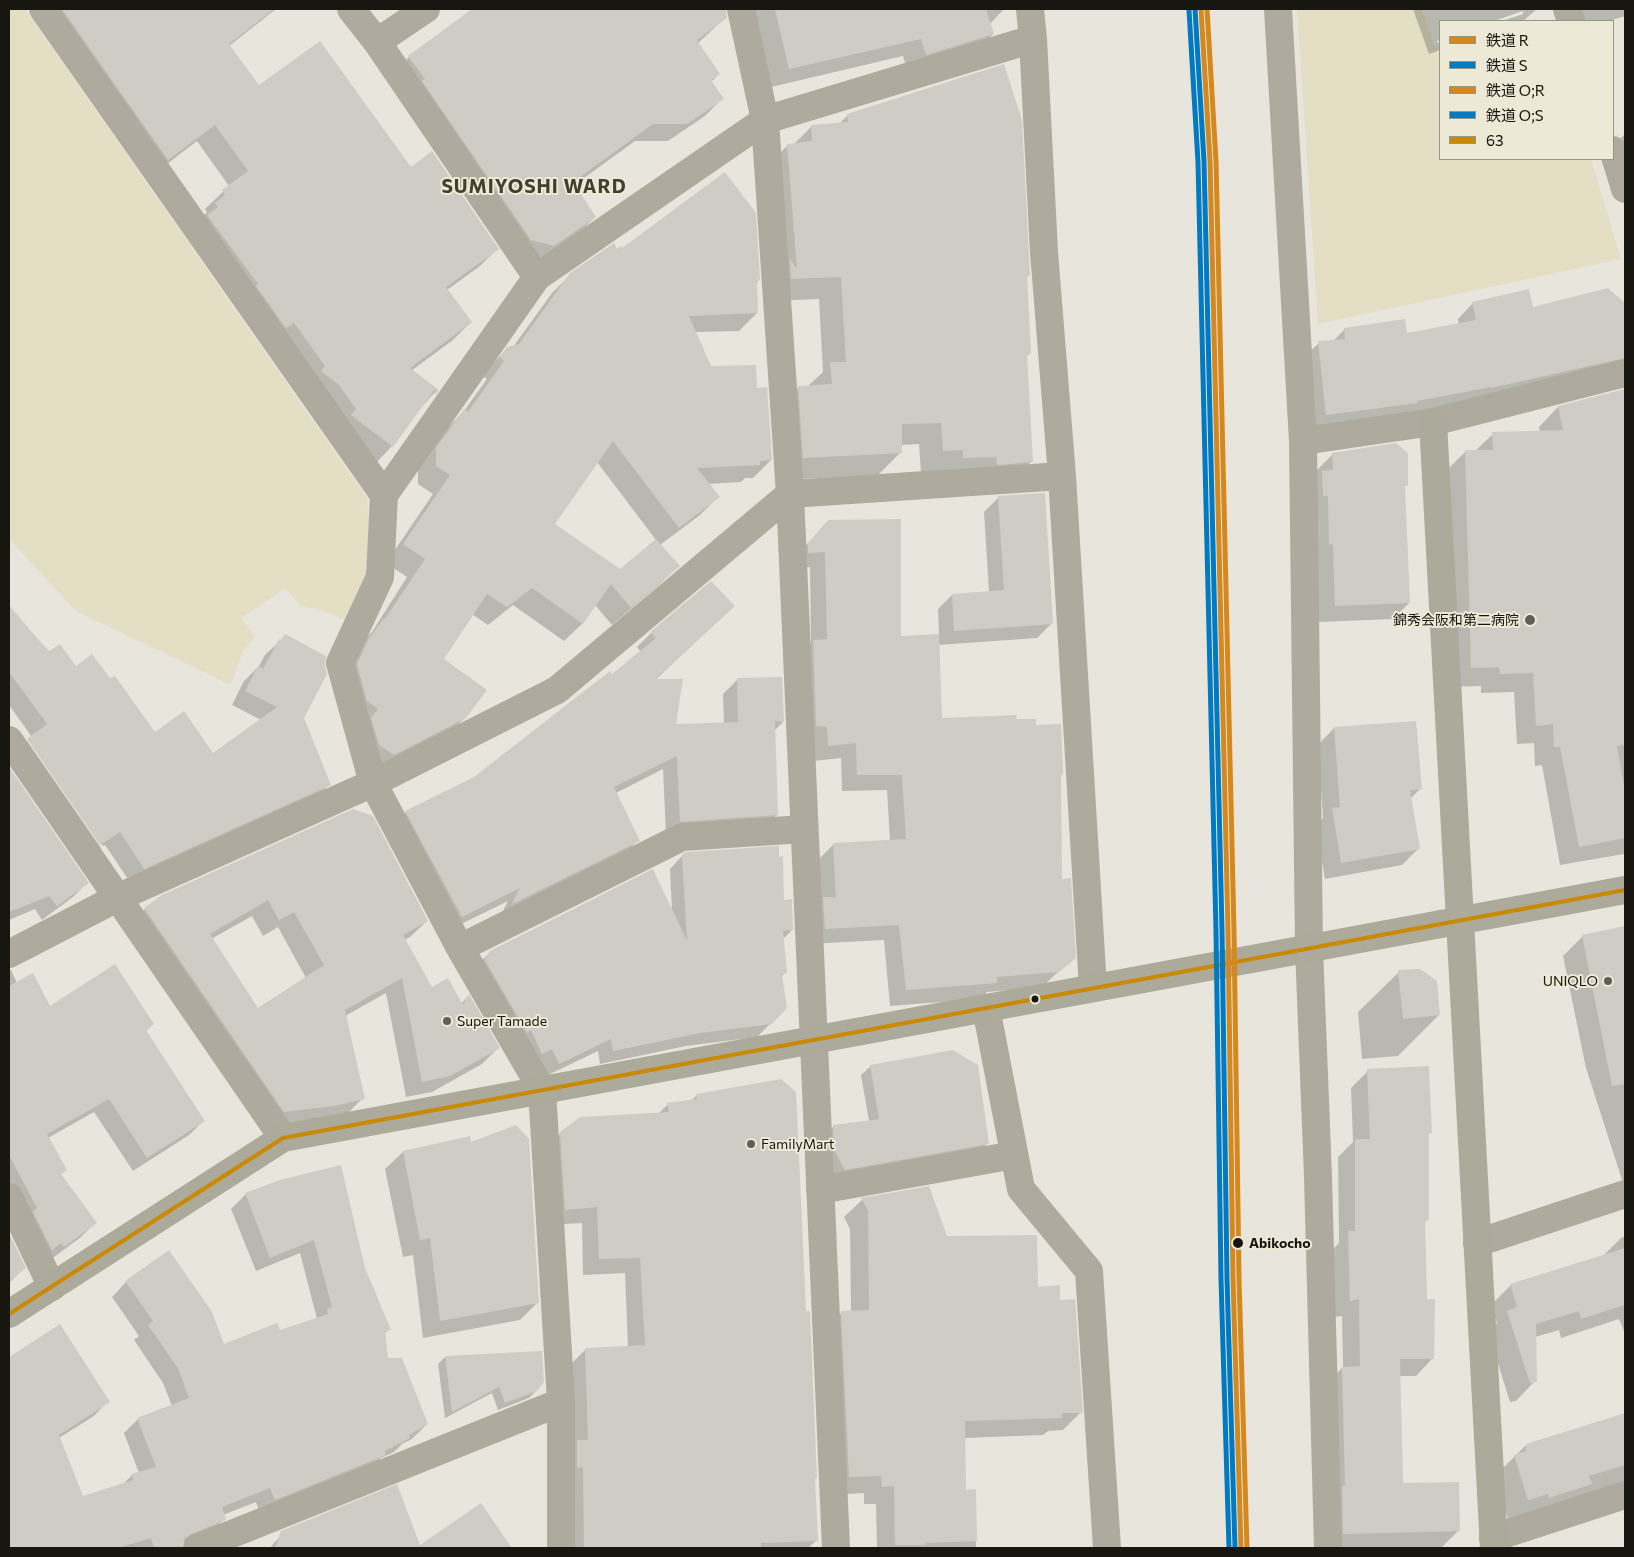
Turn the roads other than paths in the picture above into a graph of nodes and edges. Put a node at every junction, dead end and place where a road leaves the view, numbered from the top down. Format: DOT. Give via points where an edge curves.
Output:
graph roads {
  1 [pos="43,9"];
  2 [pos="352,9"];
  3 [pos="426,9"];
  4 [pos="741,9"];
  5 [pos="1030,9"];
  6 [pos="1278,9"];
  7 [pos="1033,39"];
  8 [pos="378,42"];
  9 [pos="765,120"];
  10 [pos="1614,153"];
  11 [pos="1625,189"];
  12 [pos="537,276"];
  13 [pos="1625,374"];
  14 [pos="1433,422"];
  15 [pos="1302,441"];
  16 [pos="1062,476"];
  17 [pos="790,494"];
  18 [pos="384,495"];
  19 [pos="9,740"];
  20 [pos="373,783"];
  21 [pos="804,829"];
  22 [pos="1625,890"];
  23 [pos="117,898"];
  24 [pos="1459,920"];
  25 [pos="460,948"];
  26 [pos="1309,948"];
  27 [pos="9,954"];
  28 [pos="1093,988"];
  29 [pos="986,1008"];
  30 [pos="813,1040"];
  31 [pos="542,1090"];
  32 [pos="283,1138"];
  33 [pos="1014,1154"];
  34 [pos="820,1190"];
  35 [pos="1625,1194"];
  36 [pos="9,1197"];
  37 [pos="1477,1243"];
  38 [pos="52,1287"];
  39 [pos="9,1314"];
  40 [pos="561,1402"];
  41 [pos="1625,1494"];
  42 [pos="1493,1543"];
  43 [pos="197,1548"];
  44 [pos="561,1548"];
  45 [pos="836,1548"];
  46 [pos="1107,1548"];
  47 [pos="1328,1548"];
  1 -- 18 [label="street"];
  2 -- 8 [label="street"];
  3 -- 8 [label="street"];
  4 -- 9 [label="street"];
  5 -- 7 [label="street"];
  6 -- 15 [label="street"];
  7 -- 9 [label="street"];
  7 -- 16 [label="street" via="1044,252"];
  8 -- 12 [label="street"];
  9 -- 12 [label="street"];
  9 -- 17 [label="street"];
  10 -- 11 [label="street"];
  12 -- 18 [label="street"];
  13 -- 14 [label="street"];
  14 -- 15 [label="street"];
  14 -- 24 [label="street"];
  15 -- 26 [label="street"];
  16 -- 17 [label="street"];
  16 -- 28 [label="street"];
  17 -- 20 [label="street" via="557,690"];
  17 -- 21 [label="street"];
  18 -- 20 [label="street" via="380,577 340,663"];
  19 -- 23 [label="street"];
  20 -- 23 [label="street"];
  20 -- 25 [label="street"];
  21 -- 25 [label="street" via="682,837"];
  21 -- 30 [label="street"];
  22 -- 24 [label="street"];
  23 -- 27 [label="street"];
  23 -- 32 [label="street"];
  24 -- 26 [label="street"];
  24 -- 37 [label="street"];
  25 -- 31 [label="street"];
  26 -- 28 [label="street"];
  26 -- 47 [label="street"];
  28 -- 29 [label="street"];
  29 -- 30 [label="street"];
  29 -- 33 [label="street"];
  30 -- 31 [label="street"];
  30 -- 34 [label="street"];
  31 -- 32 [label="street"];
  31 -- 40 [label="street"];
  32 -- 38 [label="street"];
  33 -- 34 [label="street"];
  33 -- 46 [label="street" via="1021,1190 1088,1271"];
  34 -- 45 [label="street"];
  35 -- 37 [label="street"];
  36 -- 38 [label="street"];
  37 -- 42 [label="street"];
  38 -- 39 [label="street"];
  40 -- 43 [label="street"];
  40 -- 44 [label="street"];
  41 -- 42 [label="street"];
}
